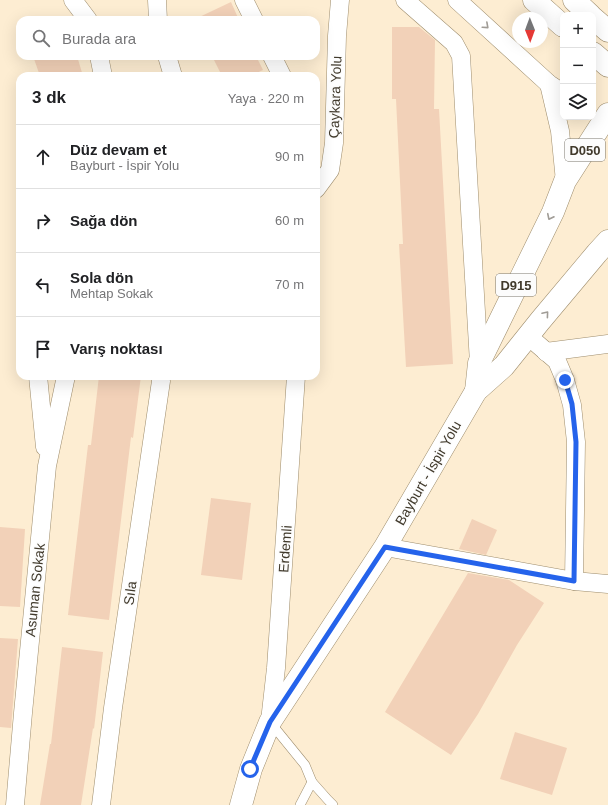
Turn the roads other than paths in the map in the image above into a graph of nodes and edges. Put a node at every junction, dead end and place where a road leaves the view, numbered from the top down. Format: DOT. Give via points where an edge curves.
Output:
graph roads {
  1 [pos="74,0"];
  2 [pos="157,0"];
  3 [pos="244,0"];
  4 [pos="340,0"];
  5 [pos="405,0"];
  6 [pos="457,0"];
  7 [pos="534,0"];
  8 [pos="574,0"];
  9 [pos="587,12"];
  10 [pos="85,16"];
  11 [pos="158,16"];
  12 [pos="252,16"];
  13 [pos="596,21"];
  14 [pos="560,23"];
  15 [pos="608,31"];
  16 [pos="596,56"];
  17 [pos="100,60"];
  18 [pos="168,60"];
  19 [pos="274,60"];
  20 [pos="608,66"];
  21 [pos="103,72"];
  22 [pos="172,72"];
  23 [pos="280,72"];
  24 [pos="556,88"];
  25 [pos="603,117"];
  26 [pos="565,181"];
  27 [pos="320,183"];
  28 [pos="604,247"];
  29 [pos="528,336"];
  30 [pos="608,344"];
  31 [pos="546,352"];
  32 [pos="478,363"];
  33 [pos="38,380"];
  34 [pos="65,380"];
  35 [pos="161,380"];
  36 [pos="296,380"];
  37 [pos="476,391"];
  38 [pos="47,466"];
  39 [pos="385,547"];
  40 [pos="574,581"];
  41 [pos="608,584"];
  42 [pos="270,722"];
  43 [pos="312,782"];
  44 [pos="15,805"];
  45 [pos="101,805"];
  46 [pos="242,805"];
  47 [pos="300,805"];
  48 [pos="333,805"];
  1 -- 10 [label="street"];
  2 -- 11 [label="street"];
  3 -- 12 [label="street"];
  4 -- 27 [label="street, Çaykara Yolu" via="334,144 330,170"];
  5 -- 32 [label="street" via="454,43 461,56"];
  6 -- 24 [label="street, one-way"];
  7 -- 14 [label="main road"];
  8 -- 9 [label="main road"];
  13 -- 15 [label="main road"];
  16 -- 20 [label="main road"];
  17 -- 21 [label="street"];
  18 -- 22 [label="street"];
  19 -- 23 [label="street"];
  24 -- 26 [label="street"];
  25 -- 26 [label="main road, D050"];
  26 -- 32 [label="main road, Bayburt - İspir Yolu / D915, one-way" via="553,212"];
  29 -- 28 [label="main road, Bayburt - İspir Yolu / D915, one-way"];
  29 -- 31 [label="street"];
  29 -- 37 [label="main road, Bayburt - İspir Yolu / D915" via="504,366"];
  30 -- 31 [label="street"];
  31 -- 40 [label="street" via="557,361 572,404 576,442"];
  32 -- 37 [label="main road, Bayburt - İspir Yolu / D915"];
  33 -- 38 [label="street"];
  34 -- 38 [label="street, Asuman Sokak"];
  35 -- 45 [label="street, Sıla"];
  36 -- 42 [label="street, Erdemli" via="277,660"];
  37 -- 39 [label="main road, Bayburt - İspir Yolu / D915"];
  38 -- 44 [label="street, Asuman Sokak"];
  39 -- 40 [label="street"];
  39 -- 42 [label="main road, Bayburt - İspir Yolu / D915"];
  40 -- 41 [label="street"];
  42 -- 43 [label="lane" via="305,765"];
  42 -- 46 [label="main road, Bayburt - İspir Yolu / D915" via="250,769"];
  43 -- 47 [label="lane"];
  43 -- 48 [label="lane"];
}
